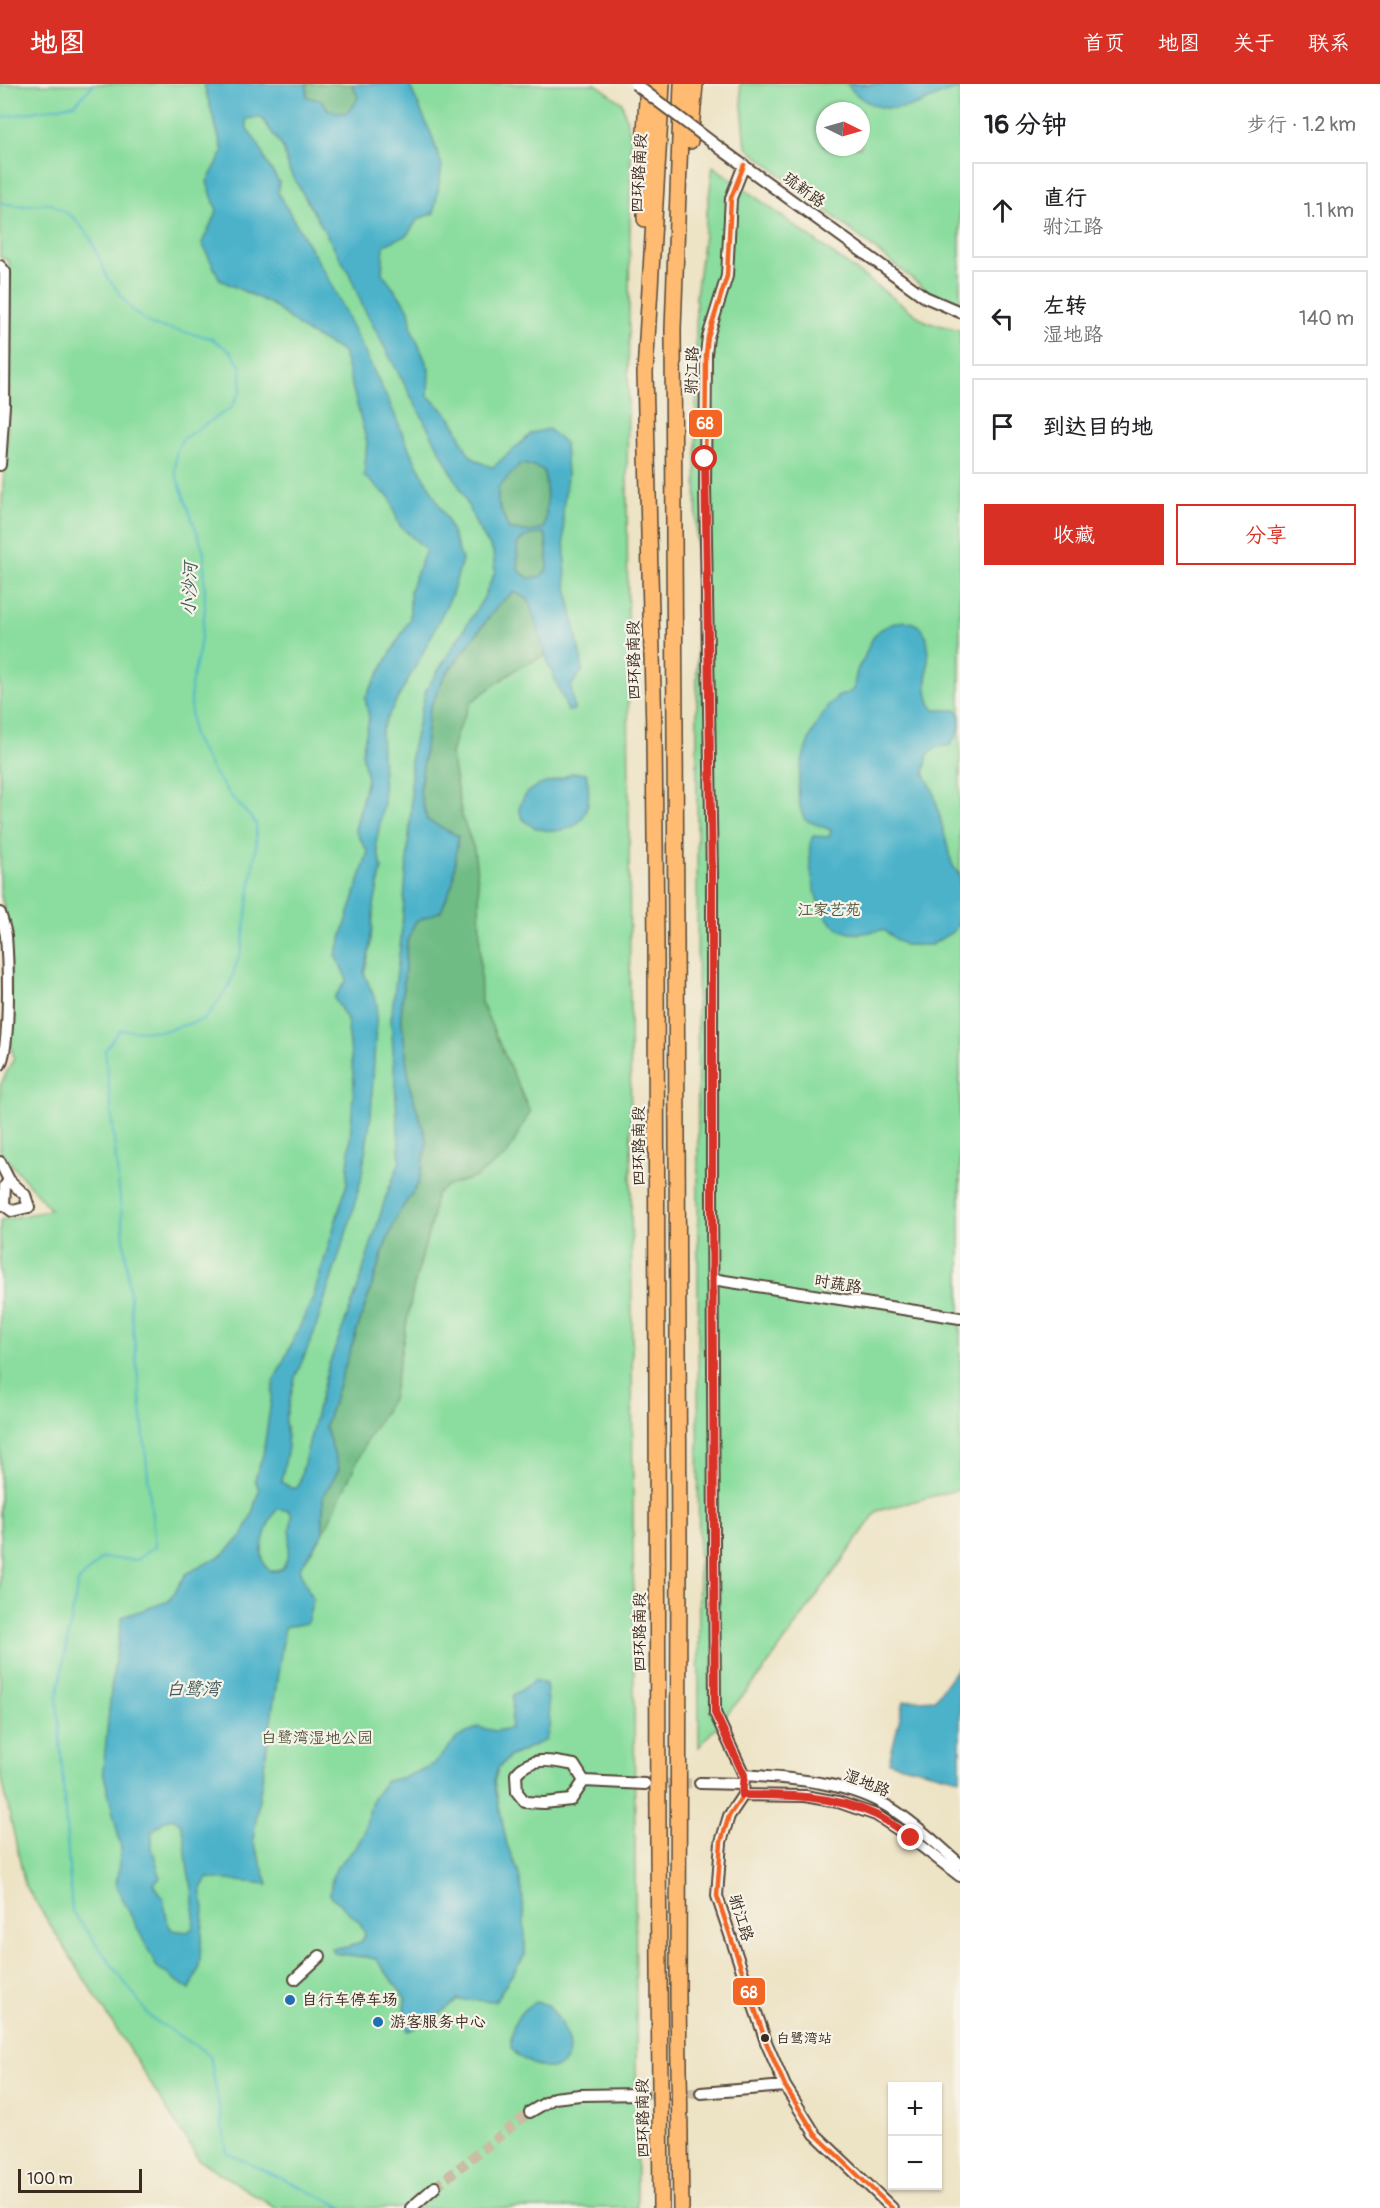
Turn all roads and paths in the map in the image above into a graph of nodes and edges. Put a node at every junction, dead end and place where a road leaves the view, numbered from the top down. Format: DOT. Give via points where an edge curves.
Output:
graph roads {
  1 [pos="635,84"];
  2 [pos="648,84"];
  3 [pos="662,84"];
  4 [pos="682,84"];
  5 [pos="695,84"];
  6 [pos="744,165"];
  7 [pos="0,266"];
  8 [pos="960,312"];
  9 [pos="673,329"];
  10 [pos="645,373"];
  11 [pos="0,465"];
  12 [pos="0,913"];
  13 [pos="0,1065"];
  14 [pos="0,1162"];
  15 [pos="9,1180"];
  16 [pos="712,1279"];
  17 [pos="960,1318"];
  18 [pos="584,1781"];
  19 [pos="700,1783"];
  20 [pos="645,1784"];
  21 [pos="743,1785"];
  22 [pos="960,1864"];
  23 [pos="960,1876"];
  24 [pos="320,1956"];
  25 [pos="295,1979"];
  26 [pos="785,2086"];
  27 [pos="701,2093"];
  28 [pos="642,2094"];
  29 [pos="660,2109"];
  30 [pos="530,2112"];
  31 [pos="435,2187"];
  32 [pos="411,2208"];
  33 [pos="654,2208"];
  34 [pos="662,2208"];
  35 [pos="684,2208"];
  36 [pos="892,2208"];
  1 -- 6 [label="street, 琉新路, bridge"];
  2 -- 10 [label="highway"];
  3 -- 10 [label="highway, 四环路南段"];
  4 -- 9 [label="highway"];
  5 -- 9 [label="highway"];
  6 -- 8 [label="street, 琉新路" via="926,297"];
  6 -- 16 [label="street, 驸江路" via="730,198 727,276 706,354"];
  7 -- 11 [label="street" via="5,272 5,283"];
  9 -- 35 [label="highway" via="680,2107"];
  10 -- 29 [label="highway, 四环路南段" via="656,956"];
  12 -- 13 [label="street" via="6,934 7,1025 5,1056"];
  14 -- 15 [label="street"];
  16 -- 17 [label="street, 时蔬路"];
  16 -- 21 [label="street, 驸江路" via="715,1713"];
  18 -- 18 [label="street" via="571,1800 525,1802 517,1792 516,1774 523,1765 541,1760 574,1765"];
  18 -- 20 [label="street"];
  19 -- 21 [label="street"];
  21 -- 22 [label="street, 湿地路" via="808,1780 868,1797 892,1809"];
  21 -- 23 [label="street, 湿地路" via="838,1802 876,1815"];
  21 -- 26 [label="street, 驸江路" via="721,1842 717,1896 766,2042"];
  24 -- 25 [label="street"];
  26 -- 27 [label="street"];
  26 -- 36 [label="street, 驸江路" via="815,2134"];
  28 -- 30 [label="street" via="554,2098"];
  29 -- 33 [label="highway"];
  29 -- 34 [label="highway, 四环路南段"];
  31 -- 32 [label="street"];
}
